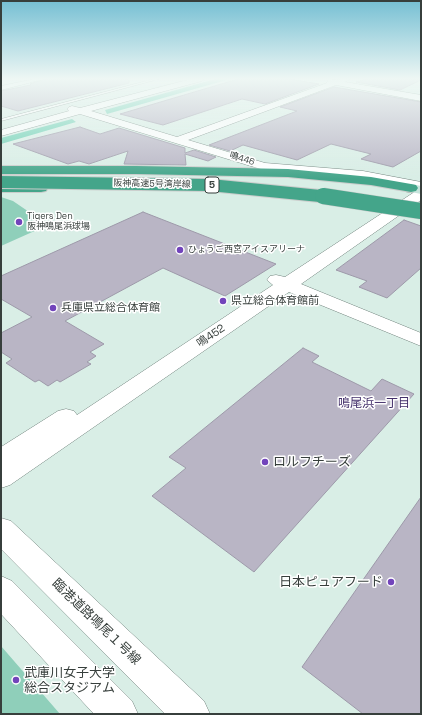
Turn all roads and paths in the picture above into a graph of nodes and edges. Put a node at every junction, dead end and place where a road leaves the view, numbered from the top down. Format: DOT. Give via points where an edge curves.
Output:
graph roads {
  1 [pos="30,112"];
  2 [pos="66,112"];
  3 [pos="68,112"];
  4 [pos="84,112"];
  5 [pos="253,112"];
  6 [pos="1,120"];
  7 [pos="1,128"];
  8 [pos="1,133"];
  9 [pos="178,140"];
  10 [pos="1,170"];
  11 [pos="1,175"];
  12 [pos="1,182"];
  13 [pos="1,188"];
  14 [pos="419,189"];
  15 [pos="390,208"];
  16 [pos="421,211"];
  17 [pos="421,215"];
  18 [pos="280,282"];
  19 [pos="421,340"];
  20 [pos="1,460"];
  21 [pos="1,478"];
  22 [pos="1,530"];
  23 [pos="1,591"];
  24 [pos="119,714"];
  25 [pos="192,714"];
  1 -- 6 [label="lane"];
  2 -- 7 [label="street"];
  3 -- 8 [label="street"];
  4 -- 9 [label="street, 鳴446"];
  5 -- 9 [label="street"];
  9 -- 14 [label="street, 鳴446" via="264,166 363,175"];
  10 -- 14 [label="highway, 5" via="288,173 371,181"];
  11 -- 14 [label="highway, 阪神高速5号湾岸線 / 5" via="139,175"];
  12 -- 16 [label="highway, 阪神高速5号湾岸線 / 5, bridge" via="224,186 310,194"];
  13 -- 15 [label="highway, 5" via="233,190 277,193"];
  14 -- 15 [label="street, 鳴452"];
  15 -- 17 [label="main road"];
  15 -- 18 [label="street, 鳴452"];
  18 -- 19 [label="street"];
  18 -- 20 [label="street, 鳴452"];
  18 -- 21 [label="street, 鳴452"];
  22 -- 25 [label="street, 臨港道路鳴尾１号線"];
  23 -- 24 [label="street"];
}
